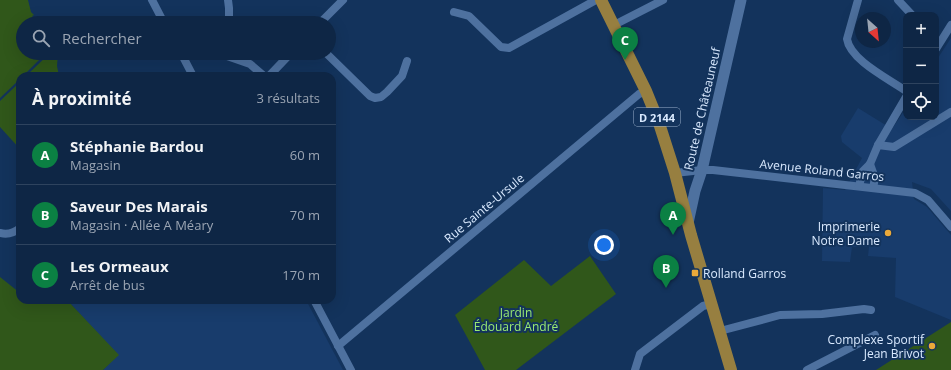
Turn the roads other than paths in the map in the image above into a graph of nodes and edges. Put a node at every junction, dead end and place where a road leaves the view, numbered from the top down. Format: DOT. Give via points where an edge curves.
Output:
graph roads {
  1 [pos="152,0"];
  2 [pos="228,0"];
  3 [pos="343,0"];
  4 [pos="596,0"];
  5 [pos="602,0"];
  6 [pos="662,0"];
  7 [pos="740,0"];
  8 [pos="858,0"];
  9 [pos="898,0"];
  10 [pos="454,12"];
  11 [pos="909,12"];
  12 [pos="160,16"];
  13 [pos="229,16"];
  14 [pos="327,16"];
  15 [pos="614,25"];
  16 [pos="951,25"];
  17 [pos="939,42"];
  18 [pos="184,60"];
  19 [pos="238,60"];
  20 [pos="284,60"];
  21 [pos="333,60"];
  22 [pos="407,61"];
  23 [pos="191,72"];
  24 [pos="259,72"];
  25 [pos="273,72"];
  26 [pos="903,89"];
  27 [pos="646,91"];
  28 [pos="903,102"];
  29 [pos="951,112"];
  30 [pos="878,145"];
  31 [pos="870,164"];
  32 [pos="702,170"];
  33 [pos="676,173"];
  34 [pos="859,186"];
  35 [pos="873,188"];
  36 [pos="688,223"];
  37 [pos="951,227"];
  38 [pos="16,232"];
  39 [pos="0,233"];
  40 [pos="316,304"];
  41 [pos="711,304"];
  42 [pos="871,310"];
  43 [pos="720,331"];
  44 [pos="875,334"];
  45 [pos="338,346"];
  46 [pos="351,370"];
  47 [pos="635,370"];
  48 [pos="731,370"];
  49 [pos="807,370"];
  1 -- 12 [label="street"];
  2 -- 13 [label="street"];
  3 -- 14 [label="street"];
  4 -- 10 [label="street" via="509,48 501,47 469,16"];
  5 -- 15 [label="main road, D 2144"];
  6 -- 15 [label="street"];
  7 -- 32 [label="main road, Route de Châteauneuf"];
  8 -- 26 [label="street" via="847,39 848,45 858,58"];
  9 -- 11 [label="street"];
  15 -- 27 [label="main road, D 2144"];
  16 -- 17 [label="street"];
  18 -- 23 [label="street"];
  19 -- 24 [label="street" via="250,64"];
  20 -- 25 [label="street"];
  21 -- 22 [label="street" via="375,98 381,97 402,76"];
  27 -- 33 [label="main road, D 2144"];
  27 -- 45 [label="street, Rue Sainte-Ursule" via="634,98"];
  28 -- 30 [label="street"];
  29 -- 30 [label="street" via="894,147"];
  30 -- 31 [label="street"];
  31 -- 34 [label="street" via="863,171"];
  31 -- 35 [label="street" via="874,178"];
  32 -- 33 [label="street, Avenue Roland Garros"];
  32 -- 34 [label="street, Avenue Roland Garros"];
  32 -- 36 [label="main road, Route de Châteauneuf"];
  33 -- 36 [label="main road, D 2144"];
  34 -- 35 [label="street, Avenue Roland Garros"];
  35 -- 37 [label="street, Avenue Roland Garros" via="921,195"];
  36 -- 41 [label="main road"];
  38 -- 39 [label="street"];
  40 -- 45 [label="street"];
  41 -- 43 [label="main road"];
  41 -- 47 [label="street" via="703,306 640,354"];
  42 -- 43 [label="street" via="780,315"];
  43 -- 48 [label="main road"];
  44 -- 49 [label="street"];
  45 -- 46 [label="street"];
}
